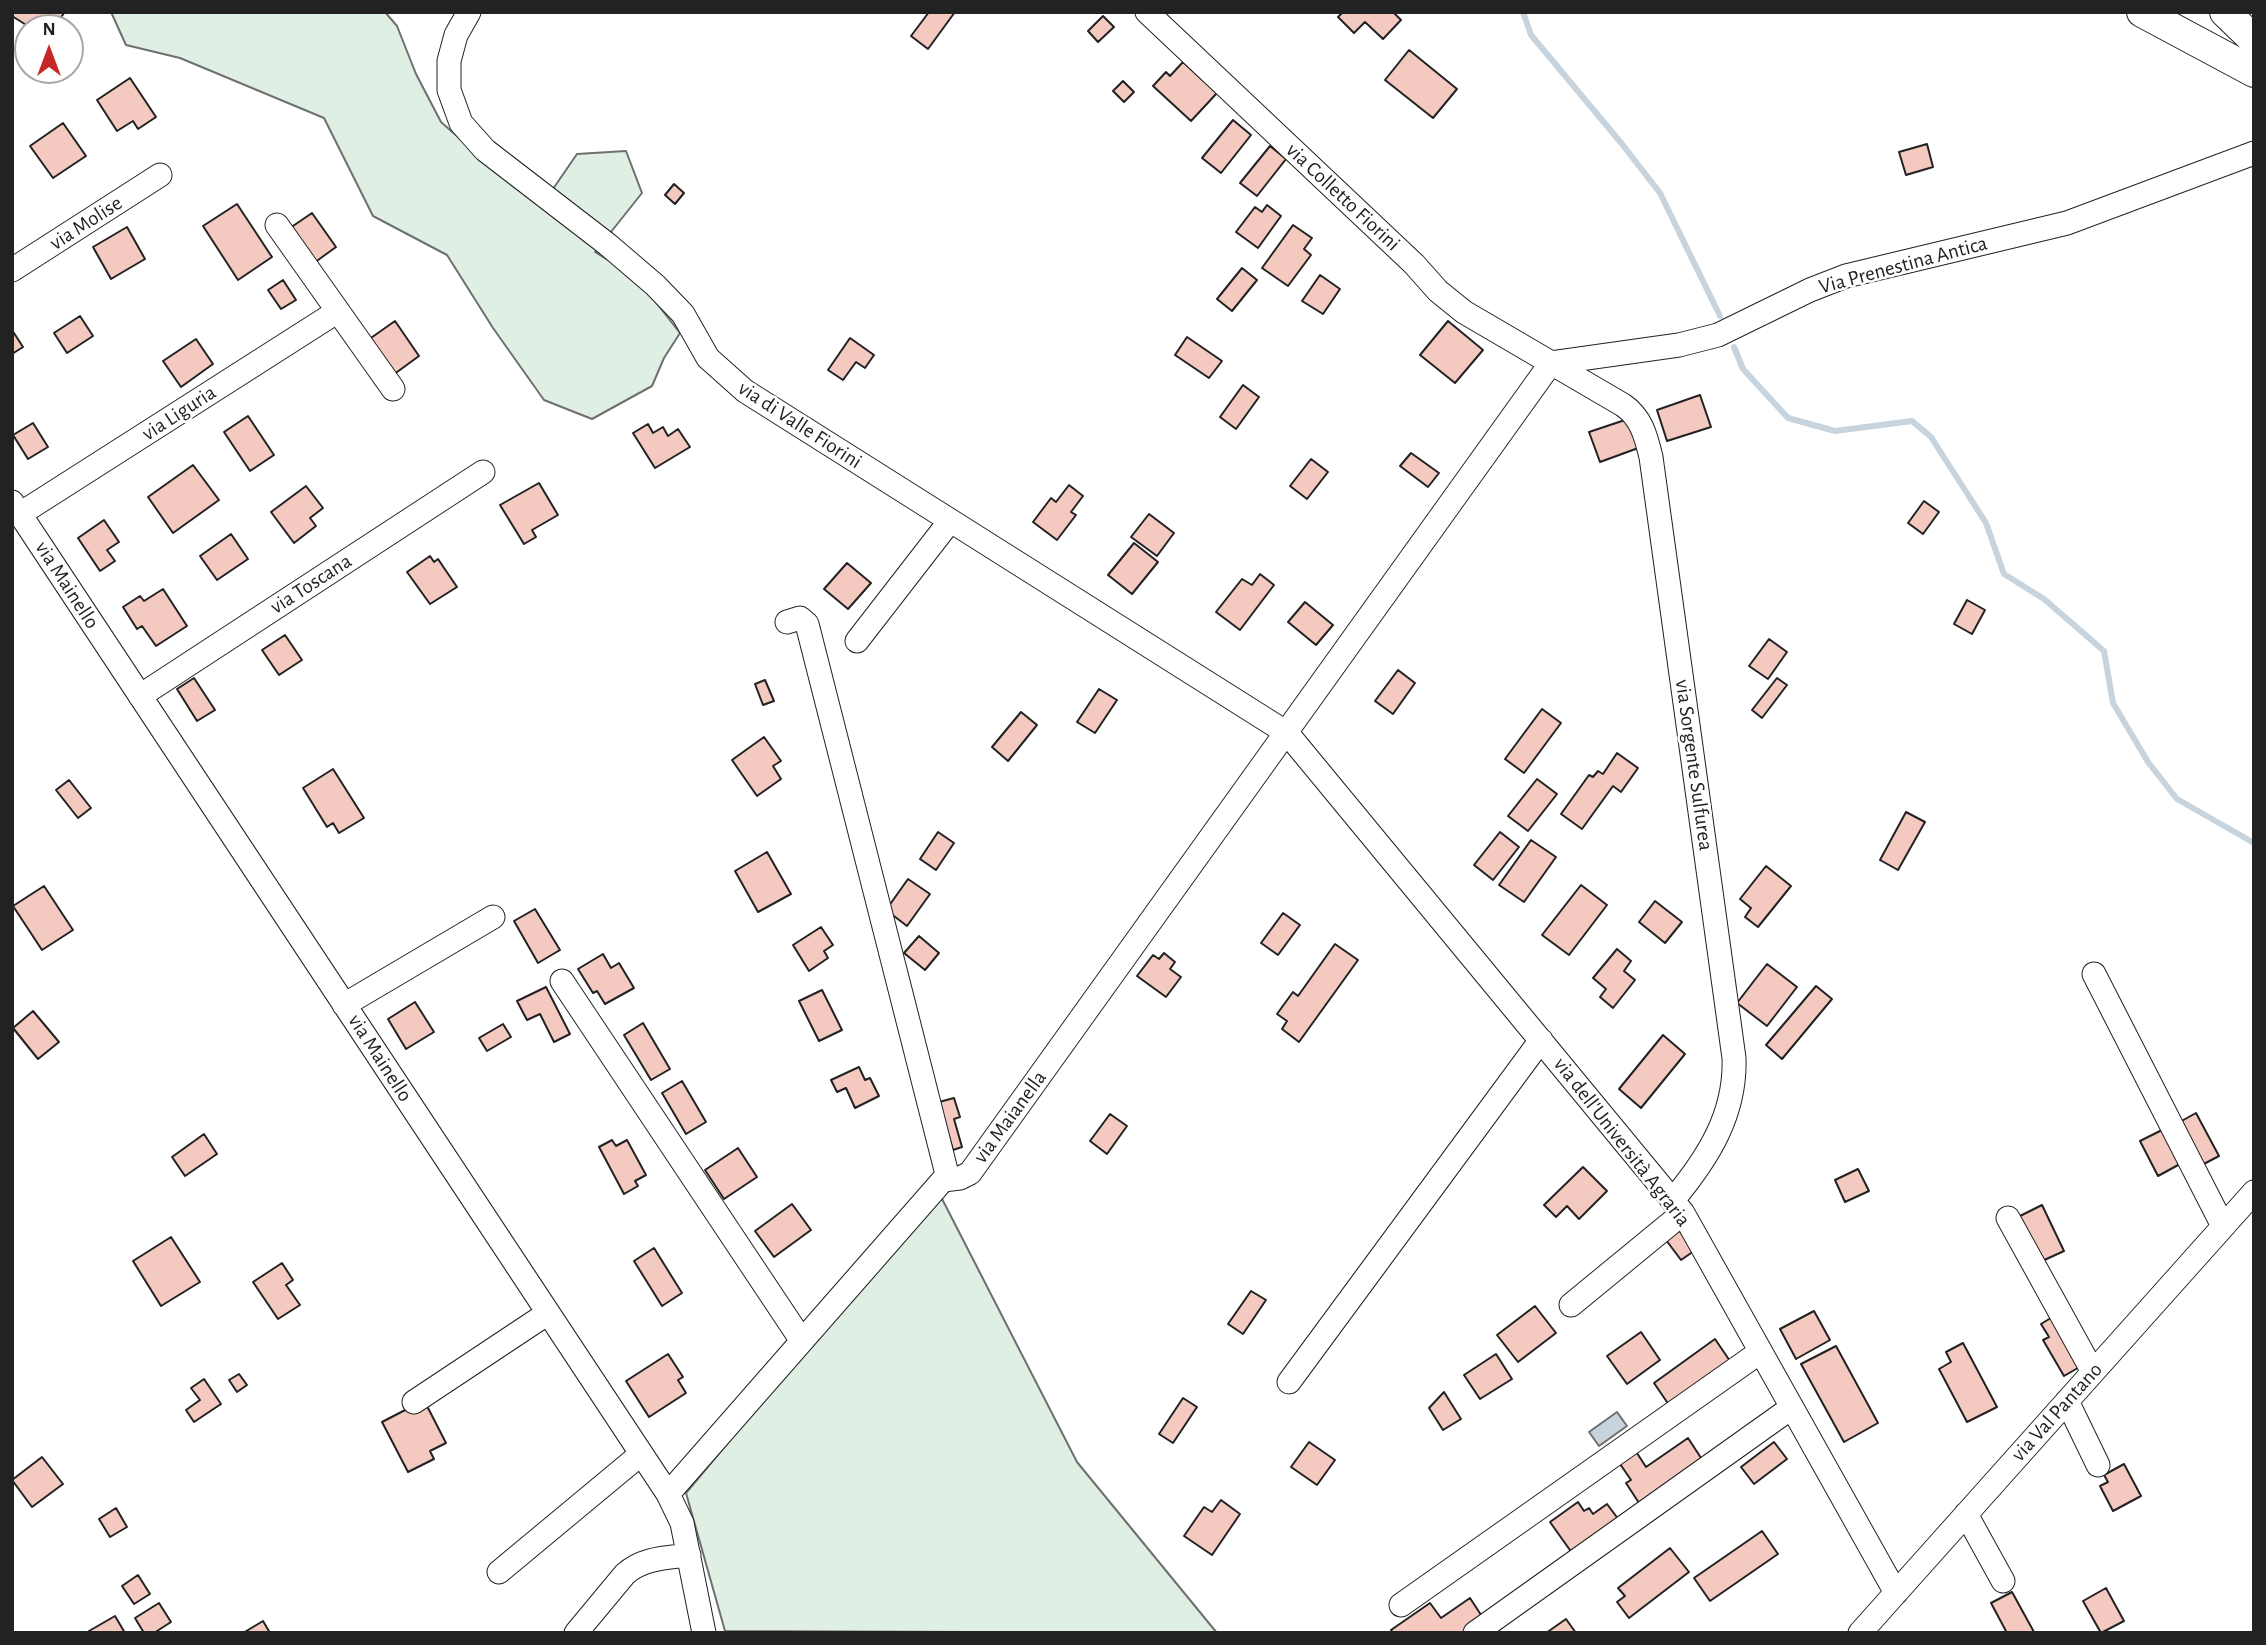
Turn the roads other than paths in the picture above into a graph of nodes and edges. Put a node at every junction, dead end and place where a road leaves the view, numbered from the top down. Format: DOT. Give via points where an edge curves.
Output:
graph roads {
  1 [pos="469,12"];
  2 [pos="1147,12"];
  3 [pos="2142,12"];
  4 [pos="2225,12"];
  5 [pos="2254,40"];
  6 [pos="2254,72"];
  7 [pos="2254,153"];
  8 [pos="160,175"];
  9 [pos="277,225"];
  10 [pos="12,270"];
  11 [pos="338,311"];
  12 [pos="1551,363"];
  13 [pos="393,389"];
  14 [pos="483,472"];
  15 [pos="16,508"];
  16 [pos="950,521"];
  17 [pos="787,622"];
  18 [pos="857,641"];
  19 [pos="140,696"];
  20 [pos="1287,733"];
  21 [pos="493,917"];
  22 [pos="2094,974"];
  23 [pos="562,981"];
  24 [pos="344,1005"];
  25 [pos="1541,1040"];
  26 [pos="948,1178"];
  27 [pos="2254,1192"];
  28 [pos="1678,1206"];
  29 [pos="2008,1218"];
  30 [pos="2223,1226"];
  31 [pos="1571,1305"];
  32 [pos="548,1313"];
  33 [pos="802,1341"];
  34 [pos="1760,1352"];
  35 [pos="2093,1372"];
  36 [pos="1289,1382"];
  37 [pos="2067,1401"];
  38 [pos="414,1402"];
  39 [pos="1791,1408"];
  40 [pos="641,1454"];
  41 [pos="2098,1465"];
  42 [pos="668,1494"];
  43 [pos="1966,1514"];
  44 [pos="689,1555"];
  45 [pos="499,1572"];
  46 [pos="2003,1581"];
  47 [pos="1896,1593"];
  48 [pos="1401,1605"];
  49 [pos="1865,1630"];
  50 [pos="576,1633"];
  51 [pos="704,1633"];
  52 [pos="1475,1633"];
  1 -- 16 [label="street, via di Valle Fiorini" via="452,47 448,75 451,100 470,136 655,285 683,314 708,358 732,381"];
  2 -- 12 [label="street, via Colletto Fiorini" via="1438,291 1464,312"];
  3 -- 6 [label="main road"];
  4 -- 5 [label="main road"];
  7 -- 12 [label="street, Via Prenestina Antica" via="2067,223 1837,279 1718,335"];
  8 -- 10 [label="street, via Molise"];
  9 -- 11 [label="street"];
  11 -- 13 [label="street"];
  11 -- 15 [label="street, via Liguria"];
  12 -- 20 [label="street, via Maianella"];
  12 -- 28 [label="street, via Sorgente Sulfurea" via="1628,408 1644,431 1651,457 1735,1077 1727,1114"];
  14 -- 19 [label="street, via Toscana"];
  15 -- 19 [label="street, via Mainello"];
  16 -- 18 [label="street"];
  16 -- 20 [label="street, via di Valle Fiorini"];
  17 -- 26 [label="street" via="800,618 807,624"];
  19 -- 24 [label="street, via Mainello"];
  20 -- 25 [label="street, via dell'Università Agraria"];
  20 -- 26 [label="street, via Maianella" via="970,1173"];
  21 -- 24 [label="street"];
  22 -- 30 [label="street"];
  23 -- 33 [label="street"];
  24 -- 32 [label="street, via Mainello"];
  25 -- 28 [label="street, via dell'Università Agraria"];
  25 -- 36 [label="street"];
  26 -- 33 [label="street, via Maianella"];
  27 -- 30 [label="street, via Val Pantano"];
  28 -- 31 [label="street, via Sorgente Sulfurea"];
  28 -- 34 [label="street, via dell'Università Agraria"];
  29 -- 35 [label="street"];
  30 -- 35 [label="street, via Val Pantano"];
  32 -- 38 [label="street"];
  32 -- 40 [label="street, via Mainello"];
  33 -- 42 [label="street, via Maianella"];
  34 -- 39 [label="street, via dell'Università Agraria"];
  34 -- 48 [label="street"];
  35 -- 37 [label="street, via Val Pantano"];
  37 -- 41 [label="street"];
  37 -- 43 [label="street, via Val Pantano"];
  39 -- 47 [label="street, via dell'Università Agraria"];
  39 -- 52 [label="street"];
  40 -- 42 [label="street, via Mainello"];
  40 -- 45 [label="street"];
  42 -- 44 [label="street, via Mainello" via="682,1523"];
  43 -- 46 [label="street"];
  43 -- 47 [label="street, via Val Pantano"];
  44 -- 50 [label="street" via="634,1567"];
  44 -- 51 [label="street, via Mainello"];
  47 -- 49 [label="street, via Val Pantano"];
}
